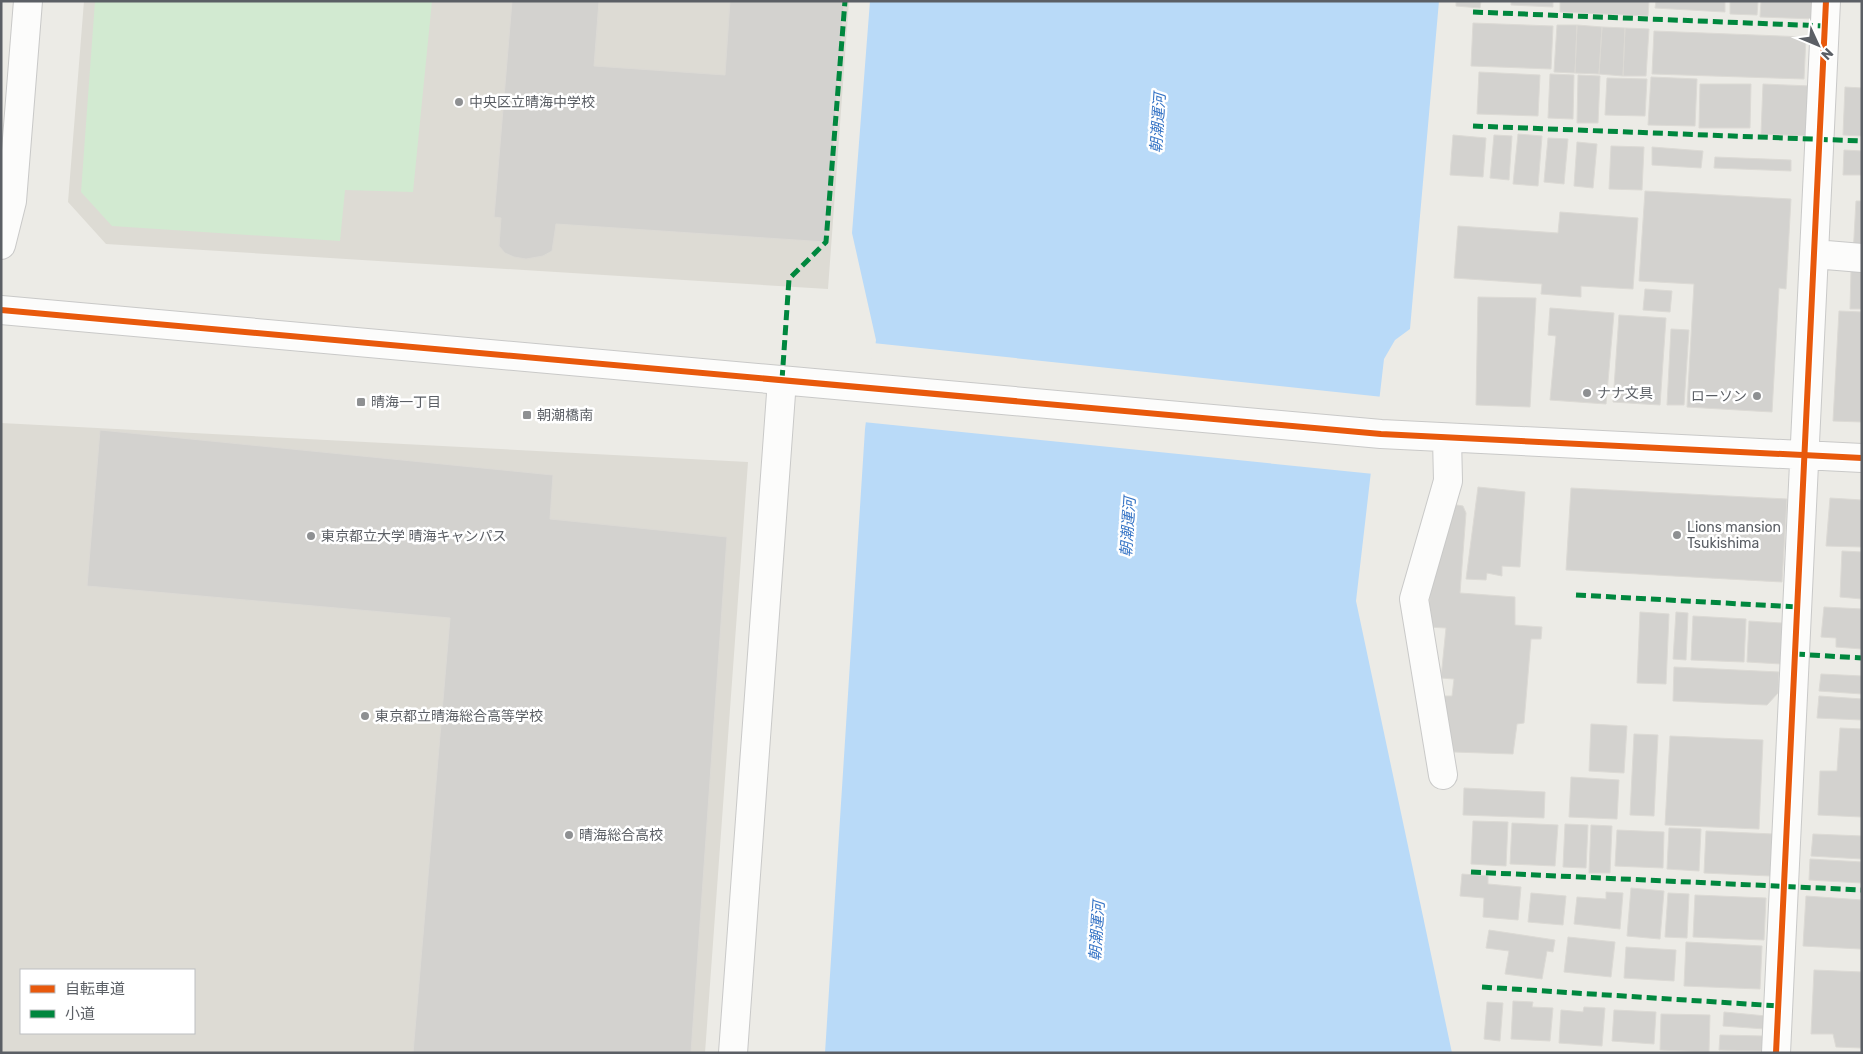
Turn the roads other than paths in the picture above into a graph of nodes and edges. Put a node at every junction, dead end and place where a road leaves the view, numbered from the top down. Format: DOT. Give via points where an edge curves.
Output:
graph roads {
  1 [pos="28,1"];
  2 [pos="1826,1"];
  3 [pos="1,246"];
  4 [pos="1814,254"];
  5 [pos="1862,258"];
  6 [pos="1,310"];
  7 [pos="782,380"];
  8 [pos="1448,438"];
  9 [pos="1805,455"];
  10 [pos="1862,458"];
  11 [pos="1443,775"];
  12 [pos="733,1053"];
  13 [pos="1776,1053"];
  1 -- 3 [label="street" via="12,201"];
  2 -- 4 [label="street"];
  4 -- 5 [label="street"];
  4 -- 9 [label="street"];
  6 -- 7 [label="street"];
  7 -- 8 [label="street"];
  7 -- 12 [label="street"];
  8 -- 9 [label="street"];
  8 -- 11 [label="street" via="1448,482 1414,599"];
  9 -- 10 [label="street"];
  9 -- 13 [label="street"];
}
